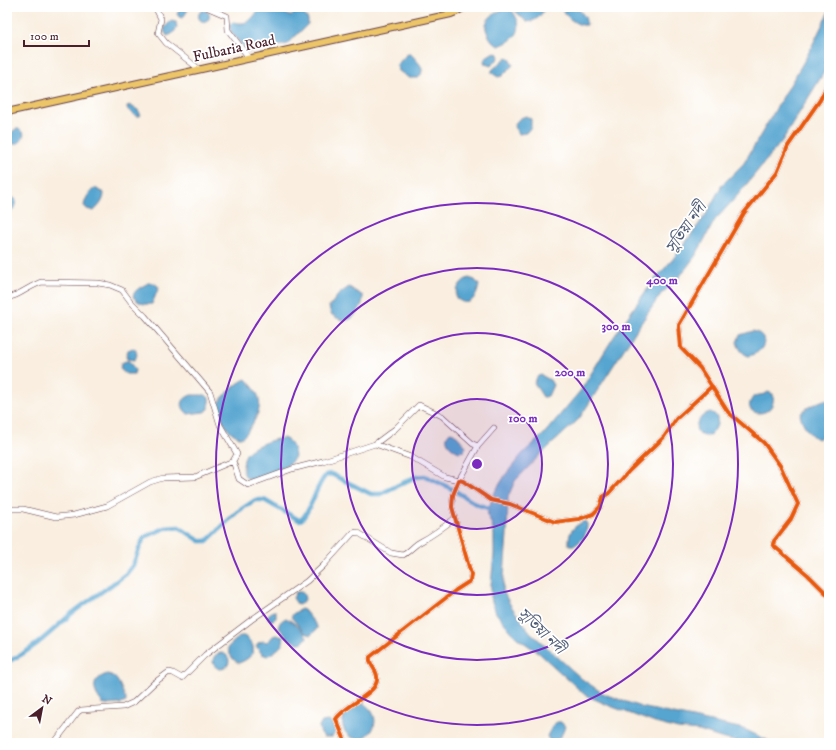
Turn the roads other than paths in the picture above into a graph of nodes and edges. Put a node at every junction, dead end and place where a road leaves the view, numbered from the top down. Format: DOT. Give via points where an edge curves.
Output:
graph roads {
  1 [pos="155,7"];
  2 [pos="206,7"];
  3 [pos="446,7"];
  4 [pos="465,7"];
  5 [pos="451,14"];
  6 [pos="249,58"];
  7 [pos="199,69"];
  8 [pos="829,82"];
  9 [pos="7,112"];
  10 [pos="7,297"];
  11 [pos="712,386"];
  12 [pos="494,428"];
  13 [pos="375,444"];
  14 [pos="478,446"];
  15 [pos="233,461"];
  16 [pos="459,480"];
  17 [pos="7,510"];
  18 [pos="455,518"];
  19 [pos="829,596"];
  20 [pos="54,743"];
  21 [pos="346,743"];
  1 -- 7 [label="street" via="161,19 158,33 166,43"];
  2 -- 6 [label="street" via="227,16 228,30"];
  3 -- 5 [label="street"];
  4 -- 5 [label="main road, Fulbaria Road"];
  5 -- 6 [label="main road, Fulbaria Road"];
  6 -- 7 [label="main road, Fulbaria Road"];
  7 -- 9 [label="main road, Fulbaria Road"];
  8 -- 11 [label="street" via="820,100 788,146 777,172 744,213 679,325 681,348 700,368"];
  10 -- 15 [label="street" via="13,297 42,282 98,283 122,290 210,392 220,425 237,454"];
  11 -- 16 [label="street" via="676,419 664,437 603,497 600,507 593,514 579,519 555,522 510,504 491,500"];
  11 -- 19 [label="street" via="728,412 764,443 781,467 798,504 791,519 773,544"];
  12 -- 14 [label="street"];
  13 -- 14 [label="street" via="419,405 442,416"];
  13 -- 15 [label="street" via="248,485 239,479"];
  13 -- 16 [label="street" via="411,457 445,477"];
  14 -- 16 [label="street"];
  15 -- 17 [label="street" via="194,477 163,478 150,482 107,506 74,515 56,517 23,509"];
  16 -- 18 [label="street" via="453,495 452,507"];
  18 -- 20 [label="street" via="403,556 391,553 357,532 353,533 307,581 205,655 182,678 169,672 134,702 123,707 81,710"];
  18 -- 21 [label="street" via="471,574 470,581 370,656 370,664 377,677 374,687 336,719"];
}
